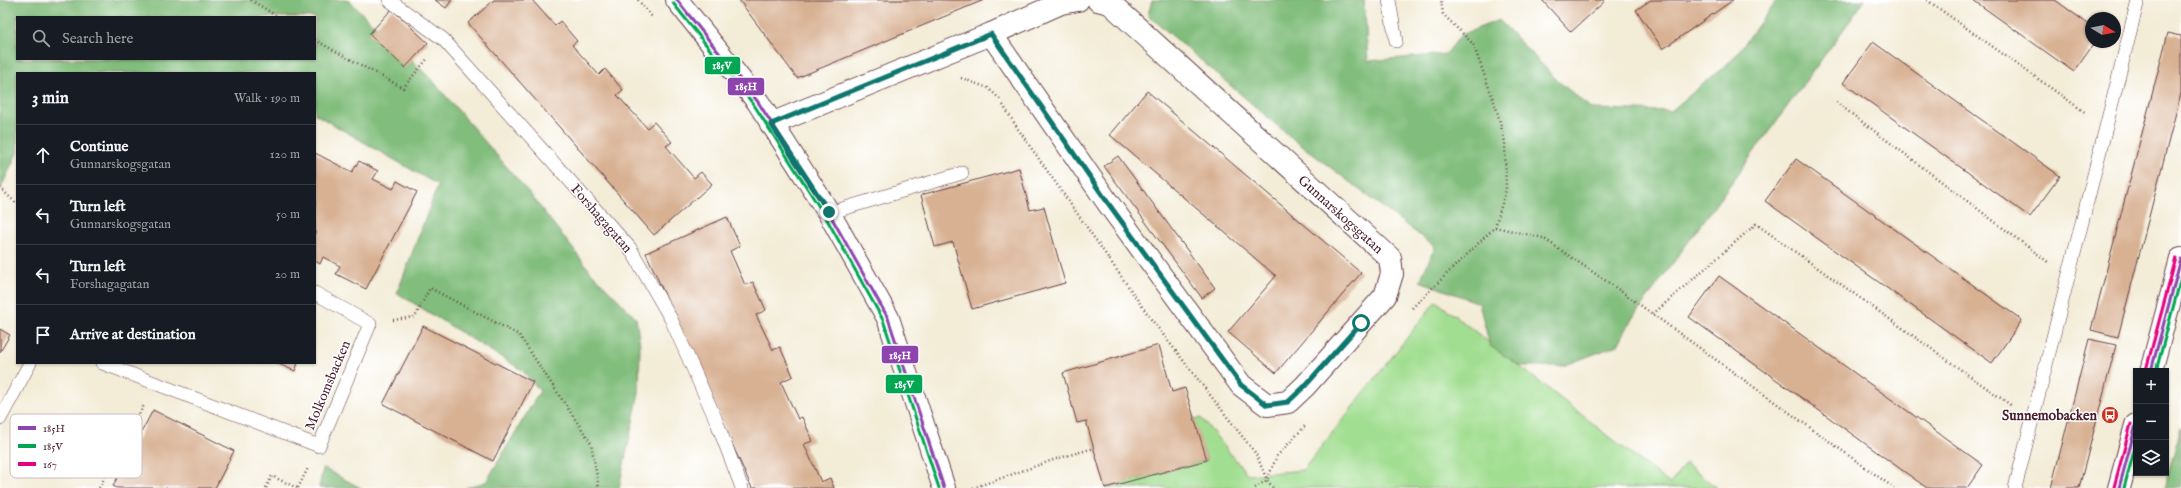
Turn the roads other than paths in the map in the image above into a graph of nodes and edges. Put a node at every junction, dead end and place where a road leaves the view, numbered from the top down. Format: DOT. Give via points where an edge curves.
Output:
graph roads {
  1 [pos="389,0"];
  2 [pos="677,0"];
  3 [pos="1078,0"];
  4 [pos="1098,0"];
  5 [pos="1389,0"];
  6 [pos="2138,0"];
  7 [pos="991,34"];
  8 [pos="1396,41"];
  9 [pos="771,124"];
  10 [pos="962,173"];
  11 [pos="829,212"];
  12 [pos="2181,259"];
  13 [pos="316,294"];
  14 [pos="29,364"];
  15 [pos="105,364"];
  16 [pos="2152,368"];
  17 [pos="0,419"];
  18 [pos="2133,436"];
  19 [pos="742,488"];
  20 [pos="944,488"];
  21 [pos="2015,488"];
  22 [pos="2119,488"];
  1 -- 19 [label="lane, Forshagagatan" via="444,39 630,248 671,319 716,420"];
  2 -- 9 [label="street" via="758,102"];
  3 -- 7 [label="street" via="1061,4"];
  4 -- 7 [label="street, Gunnarskogsgatan" via="1110,3 1390,258 1392,274 1385,296 1288,402 1267,405 1241,385 1108,203"];
  5 -- 8 [label="lane"];
  6 -- 21 [label="lane"];
  7 -- 9 [label="street"];
  9 -- 11 [label="street"];
  10 -- 11 [label="lane"];
  11 -- 20 [label="street" via="888,318"];
  12 -- 16 [label="street"];
  13 -- 15 [label="lane, Molkomsbacken" via="370,324 319,446"];
  14 -- 17 [label="lane"];
  18 -- 22 [label="street"];
}
